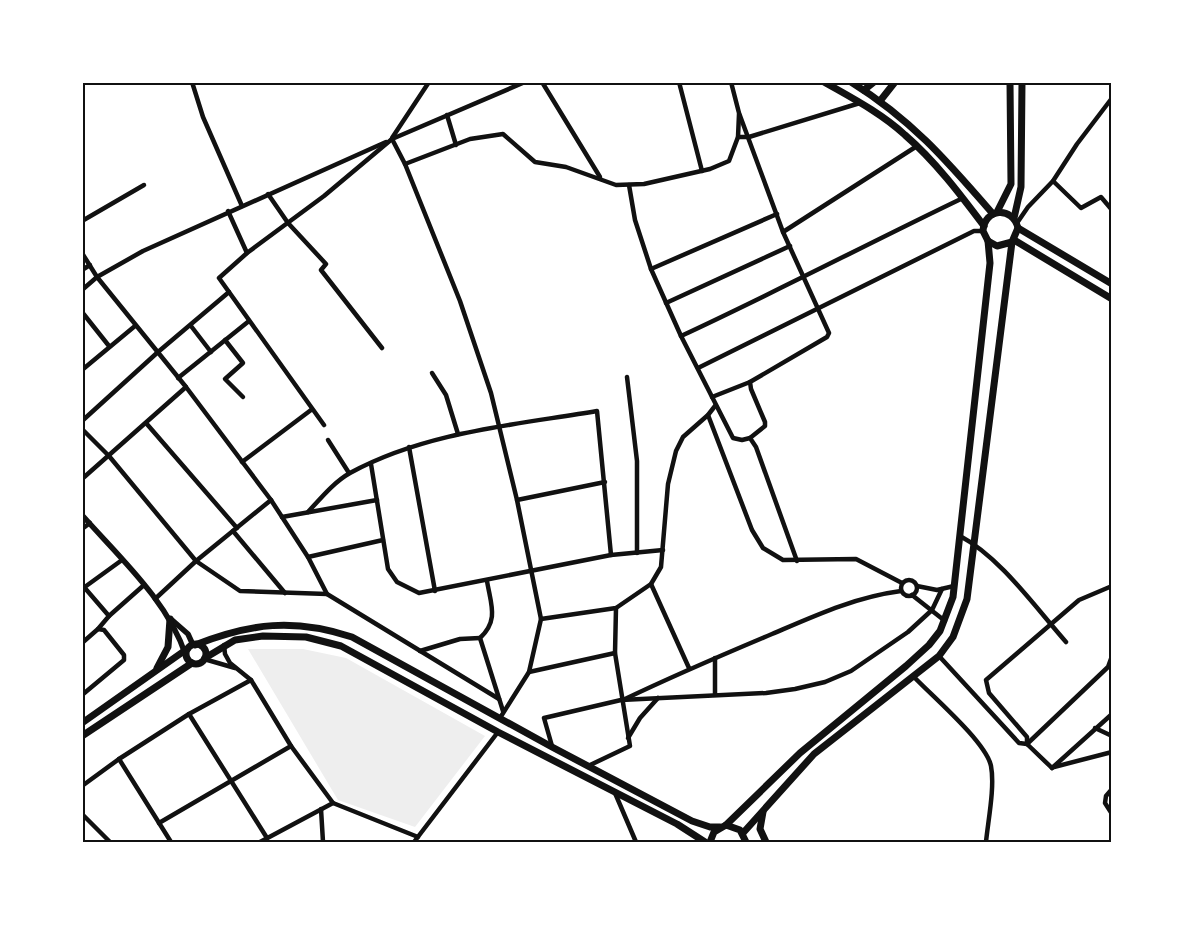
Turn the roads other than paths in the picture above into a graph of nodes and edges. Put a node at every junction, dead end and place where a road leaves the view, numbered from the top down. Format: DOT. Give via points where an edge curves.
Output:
graph roads {
  1 [pos="192,82"];
  2 [pos="429,82"];
  3 [pos="525,82"];
  4 [pos="542,82"];
  5 [pos="679,82"];
  6 [pos="731,82"];
  7 [pos="824,82"];
  8 [pos="851,82"];
  9 [pos="874,82"];
  10 [pos="895,82"];
  11 [pos="1010,82"];
  12 [pos="1022,82"];
  13 [pos="864,90"];
  14 [pos="1112,98"];
  15 [pos="880,101"];
  16 [pos="860,103"];
  17 [pos="740,113"];
  18 [pos="446,115"];
  19 [pos="738,137"];
  20 [pos="749,137"];
  21 [pos="392,139"];
  22 [pos="456,145"];
  23 [pos="917,146"];
  24 [pos="405,164"];
  25 [pos="702,171"];
  26 [pos="600,178"];
  27 [pos="1053,181"];
  28 [pos="144,185"];
  29 [pos="629,186"];
  30 [pos="268,194"];
  31 [pos="963,198"];
  32 [pos="242,206"];
  33 [pos="1112,210"];
  34 [pos="228,211"];
  35 [pos="995,213"];
  36 [pos="777,214"];
  37 [pos="82,221"];
  38 [pos="288,223"];
  39 [pos="1016,223"];
  40 [pos="984,228"];
  41 [pos="783,232"];
  42 [pos="988,241"];
  43 [pos="1013,241"];
  44 [pos="790,246"];
  45 [pos="82,252"];
  46 [pos="247,253"];
  47 [pos="90,265"];
  48 [pos="651,269"];
  49 [pos="82,270"];
  50 [pos="804,276"];
  51 [pos="97,277"];
  52 [pos="1112,284"];
  53 [pos="82,290"];
  54 [pos="229,292"];
  55 [pos="1112,299"];
  56 [pos="666,303"];
  57 [pos="819,307"];
  58 [pos="82,312"];
  59 [pos="249,321"];
  60 [pos="135,326"];
  61 [pos="191,326"];
  62 [pos="681,336"];
  63 [pos="225,340"];
  64 [pos="109,346"];
  65 [pos="382,348"];
  66 [pos="158,352"];
  67 [pos="211,352"];
  68 [pos="698,368"];
  69 [pos="82,370"];
  70 [pos="432,373"];
  71 [pos="627,377"];
  72 [pos="178,378"];
  73 [pos="750,382"];
  74 [pos="186,387"];
  75 [pos="243,397"];
  76 [pos="712,398"];
  77 [pos="716,406"];
  78 [pos="311,410"];
  79 [pos="708,415"];
  80 [pos="82,420"];
  81 [pos="146,423"];
  82 [pos="324,425"];
  83 [pos="499,428"];
  84 [pos="82,429"];
  85 [pos="458,434"];
  86 [pos="750,438"];
  87 [pos="328,440"];
  88 [pos="409,448"];
  89 [pos="109,456"];
  90 [pos="242,462"];
  91 [pos="371,464"];
  92 [pos="349,473"];
  93 [pos="82,480"];
  94 [pos="605,482"];
  95 [pos="271,500"];
  96 [pos="377,500"];
  97 [pos="517,500"];
  98 [pos="308,512"];
  99 [pos="82,515"];
  100 [pos="282,517"];
  101 [pos="90,523"];
  102 [pos="82,529"];
  103 [pos="235,530"];
  104 [pos="960,536"];
  105 [pos="383,540"];
  106 [pos="974,543"];
  107 [pos="663,550"];
  108 [pos="637,552"];
  109 [pos="611,555"];
  110 [pos="308,557"];
  111 [pos="122,560"];
  112 [pos="196,561"];
  113 [pos="797,561"];
  114 [pos="532,572"];
  115 [pos="487,581"];
  116 [pos="902,583"];
  117 [pos="651,584"];
  118 [pos="144,586"];
  119 [pos="917,586"];
  120 [pos="954,586"];
  121 [pos="1112,586"];
  122 [pos="83,588"];
  123 [pos="942,589"];
  124 [pos="435,591"];
  125 [pos="902,591"];
  126 [pos="285,592"];
  127 [pos="327,594"];
  128 [pos="912,596"];
  129 [pos="155,599"];
  130 [pos="616,608"];
  131 [pos="932,610"];
  132 [pos="108,616"];
  133 [pos="170,619"];
  134 [pos="541,619"];
  135 [pos="945,621"];
  136 [pos="1050,624"];
  137 [pos="98,629"];
  138 [pos="480,638"];
  139 [pos="1066,642"];
  140 [pos="82,644"];
  141 [pos="224,645"];
  142 [pos="189,649"];
  143 [pos="420,651"];
  144 [pos="614,653"];
  145 [pos="939,656"];
  146 [pos="1112,656"];
  147 [pos="715,658"];
  148 [pos="204,659"];
  149 [pos="192,663"];
  150 [pos="689,668"];
  151 [pos="236,669"];
  152 [pos="155,672"];
  153 [pos="529,672"];
  154 [pos="914,677"];
  155 [pos="251,680"];
  156 [pos="715,694"];
  157 [pos="82,695"];
  158 [pos="658,698"];
  159 [pos="499,699"];
  160 [pos="621,700"];
  161 [pos="503,711"];
  162 [pos="190,714"];
  163 [pos="1112,714"];
  164 [pos="499,719"];
  165 [pos="82,723"];
  166 [pos="1095,728"];
  167 [pos="498,732"];
  168 [pos="82,736"];
  169 [pos="1112,736"];
  170 [pos="628,738"];
  171 [pos="1027,744"];
  172 [pos="291,746"];
  173 [pos="552,747"];
  174 [pos="1112,752"];
  175 [pos="119,759"];
  176 [pos="588,766"];
  177 [pos="1052,768"];
  178 [pos="230,780"];
  179 [pos="82,786"];
  180 [pos="1112,789"];
  181 [pos="615,792"];
  182 [pos="333,803"];
  183 [pos="321,809"];
  184 [pos="763,811"];
  185 [pos="82,814"];
  186 [pos="1112,814"];
  187 [pos="159,823"];
  188 [pos="723,826"];
  189 [pos="418,837"];
  190 [pos="745,837"];
  191 [pos="267,838"];
  192 [pos="110,842"];
  193 [pos="171,842"];
  194 [pos="260,842"];
  195 [pos="323,842"];
  196 [pos="414,842"];
  197 [pos="636,842"];
  198 [pos="705,842"];
  199 [pos="710,842"];
  200 [pos="754,842"];
  201 [pos="766,842"];
  202 [pos="986,842"];
  1 -- 32 [label="street"];
  2 -- 21 [label="street"];
  3 -- 18 [label="street"];
  4 -- 26 [label="street"];
  5 -- 25 [label="street"];
  6 -- 17 [label="street"];
  7 -- 16 [label="main road"];
  8 -- 13 [label="main road"];
  9 -- 13 [label="main road"];
  10 -- 15 [label="main road"];
  11 -- 35 [label="main road" via="1011,184"];
  12 -- 39 [label="main road" via="1021,187"];
  13 -- 15 [label="main road"];
  14 -- 27 [label="street"];
  15 -- 35 [label="main road" via="923,136"];
  16 -- 20 [label="street"];
  16 -- 23 [label="main road" via="904,133"];
  17 -- 19 [label="street"];
  17 -- 20 [label="street"];
  18 -- 21 [label="street"];
  18 -- 22 [label="street"];
  19 -- 20 [label="street"];
  19 -- 25 [label="street" via="729,161"];
  20 -- 36 [label="street"];
  21 -- 24 [label="street"];
  21 -- 30 [label="street"];
  21 -- 38 [label="street"];
  22 -- 24 [label="street"];
  22 -- 26 [label="street" via="470,139 503,134 535,162 566,167"];
  23 -- 31 [label="main road"];
  23 -- 41 [label="street"];
  24 -- 83 [label="street" via="460,301 491,393"];
  25 -- 29 [label="street"];
  26 -- 29 [label="street"];
  27 -- 33 [label="street" via="1081,208 1101,197"];
  27 -- 39 [label="street"];
  28 -- 37 [label="street"];
  29 -- 48 [label="street" via="635,220"];
  30 -- 32 [label="street"];
  30 -- 38 [label="street"];
  31 -- 40 [label="main road"];
  31 -- 50 [label="street"];
  32 -- 34 [label="street"];
  34 -- 46 [label="street"];
  34 -- 51 [label="street" via="142,251"];
  35 -- 39 [label="main road" via="1003,212"];
  35 -- 40 [label="main road" via="987,218"];
  36 -- 41 [label="street"];
  36 -- 48 [label="street"];
  38 -- 46 [label="street"];
  38 -- 65 [label="street" via="326,264 321,270"];
  39 -- 43 [label="main road"];
  39 -- 52 [label="main road"];
  40 -- 42 [label="main road"];
  40 -- 57 [label="street"];
  41 -- 44 [label="street"];
  42 -- 43 [label="main road" via="1002,246"];
  42 -- 104 [label="main road" via="990,263"];
  43 -- 55 [label="main road"];
  43 -- 106 [label="main road"];
  44 -- 50 [label="street"];
  44 -- 56 [label="street"];
  45 -- 47 [label="street"];
  46 -- 54 [label="street" via="220,278"];
  47 -- 49 [label="street"];
  47 -- 51 [label="street"];
  48 -- 56 [label="street"];
  50 -- 57 [label="street"];
  50 -- 62 [label="street" via="777,292"];
  51 -- 53 [label="street"];
  51 -- 60 [label="street"];
  54 -- 59 [label="street"];
  54 -- 61 [label="street"];
  56 -- 62 [label="street"];
  57 -- 68 [label="street"];
  57 -- 73 [label="street" via="829,328 827,337"];
  58 -- 64 [label="street"];
  59 -- 63 [label="street"];
  59 -- 78 [label="street"];
  60 -- 64 [label="street"];
  60 -- 66 [label="street"];
  61 -- 66 [label="street"];
  61 -- 67 [label="street"];
  62 -- 68 [label="street"];
  63 -- 67 [label="street"];
  63 -- 75 [label="street" via="243,363 225,379"];
  64 -- 69 [label="street"];
  66 -- 72 [label="street"];
  66 -- 80 [label="street"];
  67 -- 72 [label="street"];
  68 -- 76 [label="street"];
  70 -- 85 [label="street" via="446,395"];
  71 -- 108 [label="street" via="636,460"];
  72 -- 74 [label="street"];
  73 -- 76 [label="street"];
  73 -- 86 [label="street" via="765,426"];
  74 -- 81 [label="street"];
  74 -- 90 [label="street"];
  76 -- 77 [label="street"];
  77 -- 79 [label="street"];
  77 -- 86 [label="street" via="733,438"];
  78 -- 82 [label="street"];
  78 -- 90 [label="street"];
  79 -- 107 [label="street" via="684,437 676,451 668,484"];
  79 -- 113 [label="street" via="752,530 763,548 783,560"];
  81 -- 89 [label="street"];
  81 -- 103 [label="street"];
  83 -- 85 [label="street"];
  83 -- 94 [label="street" via="597,411"];
  83 -- 97 [label="street"];
  84 -- 89 [label="street"];
  85 -- 88 [label="street"];
  86 -- 113 [label="street"];
  87 -- 92 [label="street"];
  88 -- 91 [label="street"];
  88 -- 124 [label="street"];
  89 -- 93 [label="street"];
  89 -- 112 [label="street"];
  90 -- 95 [label="street"];
  91 -- 92 [label="street"];
  91 -- 96 [label="street"];
  92 -- 98 [label="street"];
  94 -- 97 [label="street"];
  94 -- 109 [label="street"];
  95 -- 100 [label="street"];
  95 -- 103 [label="street"];
  96 -- 98 [label="street"];
  96 -- 105 [label="street"];
  97 -- 114 [label="street"];
  98 -- 100 [label="street"];
  99 -- 101 [label="street"];
  100 -- 110 [label="street"];
  101 -- 102 [label="street"];
  101 -- 111 [label="street"];
  103 -- 112 [label="street"];
  103 -- 126 [label="street"];
  104 -- 106 [label="street"];
  104 -- 120 [label="main road"];
  105 -- 110 [label="street"];
  105 -- 124 [label="street" via="388,569 397,582 419,593"];
  106 -- 136 [label="street"];
  106 -- 145 [label="main road" via="967,599 953,637"];
  107 -- 108 [label="street"];
  107 -- 117 [label="street" via="661,567"];
  108 -- 109 [label="street"];
  109 -- 114 [label="street"];
  110 -- 127 [label="street"];
  111 -- 118 [label="street"];
  111 -- 122 [label="street"];
  112 -- 126 [label="street" via="240,591"];
  112 -- 129 [label="street"];
  113 -- 116 [label="street" via="856,559"];
  114 -- 115 [label="street"];
  114 -- 134 [label="street"];
  115 -- 124 [label="street"];
  115 -- 138 [label="street" via="493,618 490,629"];
  116 -- 119 [label="street" via="909,580"];
  116 -- 125 [label="street"];
  117 -- 130 [label="street"];
  117 -- 150 [label="street"];
  118 -- 129 [label="street"];
  118 -- 132 [label="street"];
  119 -- 123 [label="street"];
  119 -- 128 [label="street" via="917,592"];
  120 -- 123 [label="street"];
  120 -- 135 [label="main road"];
  121 -- 136 [label="street" via="1079,600"];
  122 -- 132 [label="street"];
  123 -- 131 [label="street"];
  125 -- 128 [label="street"];
  125 -- 147 [label="street" via="872,596 831,609"];
  126 -- 127 [label="street"];
  127 -- 143 [label="street"];
  128 -- 131 [label="street"];
  129 -- 133 [label="street"];
  130 -- 134 [label="street"];
  130 -- 144 [label="street"];
  131 -- 135 [label="street"];
  131 -- 156 [label="street" via="908,632 851,671 825,682 794,690"];
  132 -- 137 [label="street"];
  133 -- 142 [label="street"];
  133 -- 142 [label="street" via="188,634"];
  133 -- 152 [label="main road" via="168,647"];
  134 -- 153 [label="street"];
  135 -- 188 [label="main road" via="929,645 800,753"];
  136 -- 139 [label="street"];
  136 -- 171 [label="street" via="986,680 989,693 1027,737"];
  137 -- 140 [label="street"];
  137 -- 157 [label="street" via="104,630 124,655 124,660"];
  138 -- 143 [label="street" via="460,639"];
  138 -- 159 [label="street"];
  141 -- 148 [label="main road"];
  141 -- 151 [label="street" via="225,654"];
  141 -- 167 [label="main road" via="244,637 284,635 341,646"];
  142 -- 148 [label="main road" via="203,647"];
  142 -- 149 [label="main road"];
  142 -- 152 [label="main road"];
  142 -- 164 [label="main road" via="234,631 271,624 333,631 352,637"];
  143 -- 159 [label="street"];
  144 -- 153 [label="street"];
  144 -- 160 [label="street"];
  145 -- 154 [label="main road"];
  145 -- 171 [label="street" via="1019,744"];
  146 -- 171 [label="street" via="1108,667"];
  147 -- 150 [label="street"];
  147 -- 156 [label="street"];
  148 -- 149 [label="main road" via="198,664"];
  148 -- 151 [label="street"];
  149 -- 168 [label="main road"];
  150 -- 160 [label="street"];
  151 -- 155 [label="street"];
  152 -- 165 [label="main road"];
  153 -- 161 [label="street"];
  154 -- 184 [label="main road" via="814,754"];
  154 -- 202 [label="street" via="972,736 984,750 991,766"];
  155 -- 162 [label="street"];
  155 -- 172 [label="street"];
  156 -- 158 [label="street"];
  158 -- 160 [label="street"];
  158 -- 170 [label="street"];
  159 -- 161 [label="street"];
  160 -- 170 [label="street"];
  160 -- 173 [label="street" via="544,718"];
  161 -- 164 [label="street"];
  162 -- 175 [label="street"];
  162 -- 178 [label="street"];
  163 -- 166 [label="street"];
  164 -- 173 [label="main road"];
  166 -- 169 [label="street"];
  166 -- 177 [label="street"];
  167 -- 181 [label="main road"];
  167 -- 189 [label="street"];
  170 -- 176 [label="street" via="630,746"];
  171 -- 177 [label="street"];
  172 -- 178 [label="street"];
  172 -- 182 [label="street"];
  173 -- 176 [label="main road"];
  174 -- 177 [label="street"];
  175 -- 179 [label="street"];
  175 -- 187 [label="street"];
  176 -- 188 [label="main road" via="692,821 710,827"];
  178 -- 187 [label="street"];
  178 -- 191 [label="street"];
  180 -- 186 [label="street" via="1105,803"];
  181 -- 197 [label="street"];
  181 -- 198 [label="main road"];
  182 -- 183 [label="street"];
  182 -- 189 [label="street"];
  183 -- 191 [label="street"];
  183 -- 195 [label="street"];
  184 -- 190 [label="main road"];
  184 -- 201 [label="main road" via="760,829"];
  185 -- 192 [label="street"];
  187 -- 193 [label="street"];
  188 -- 190 [label="main road" via="736,827"];
  188 -- 199 [label="main road" via="714,832"];
  189 -- 196 [label="street"];
  190 -- 200 [label="main road"];
  191 -- 194 [label="street"];
}
